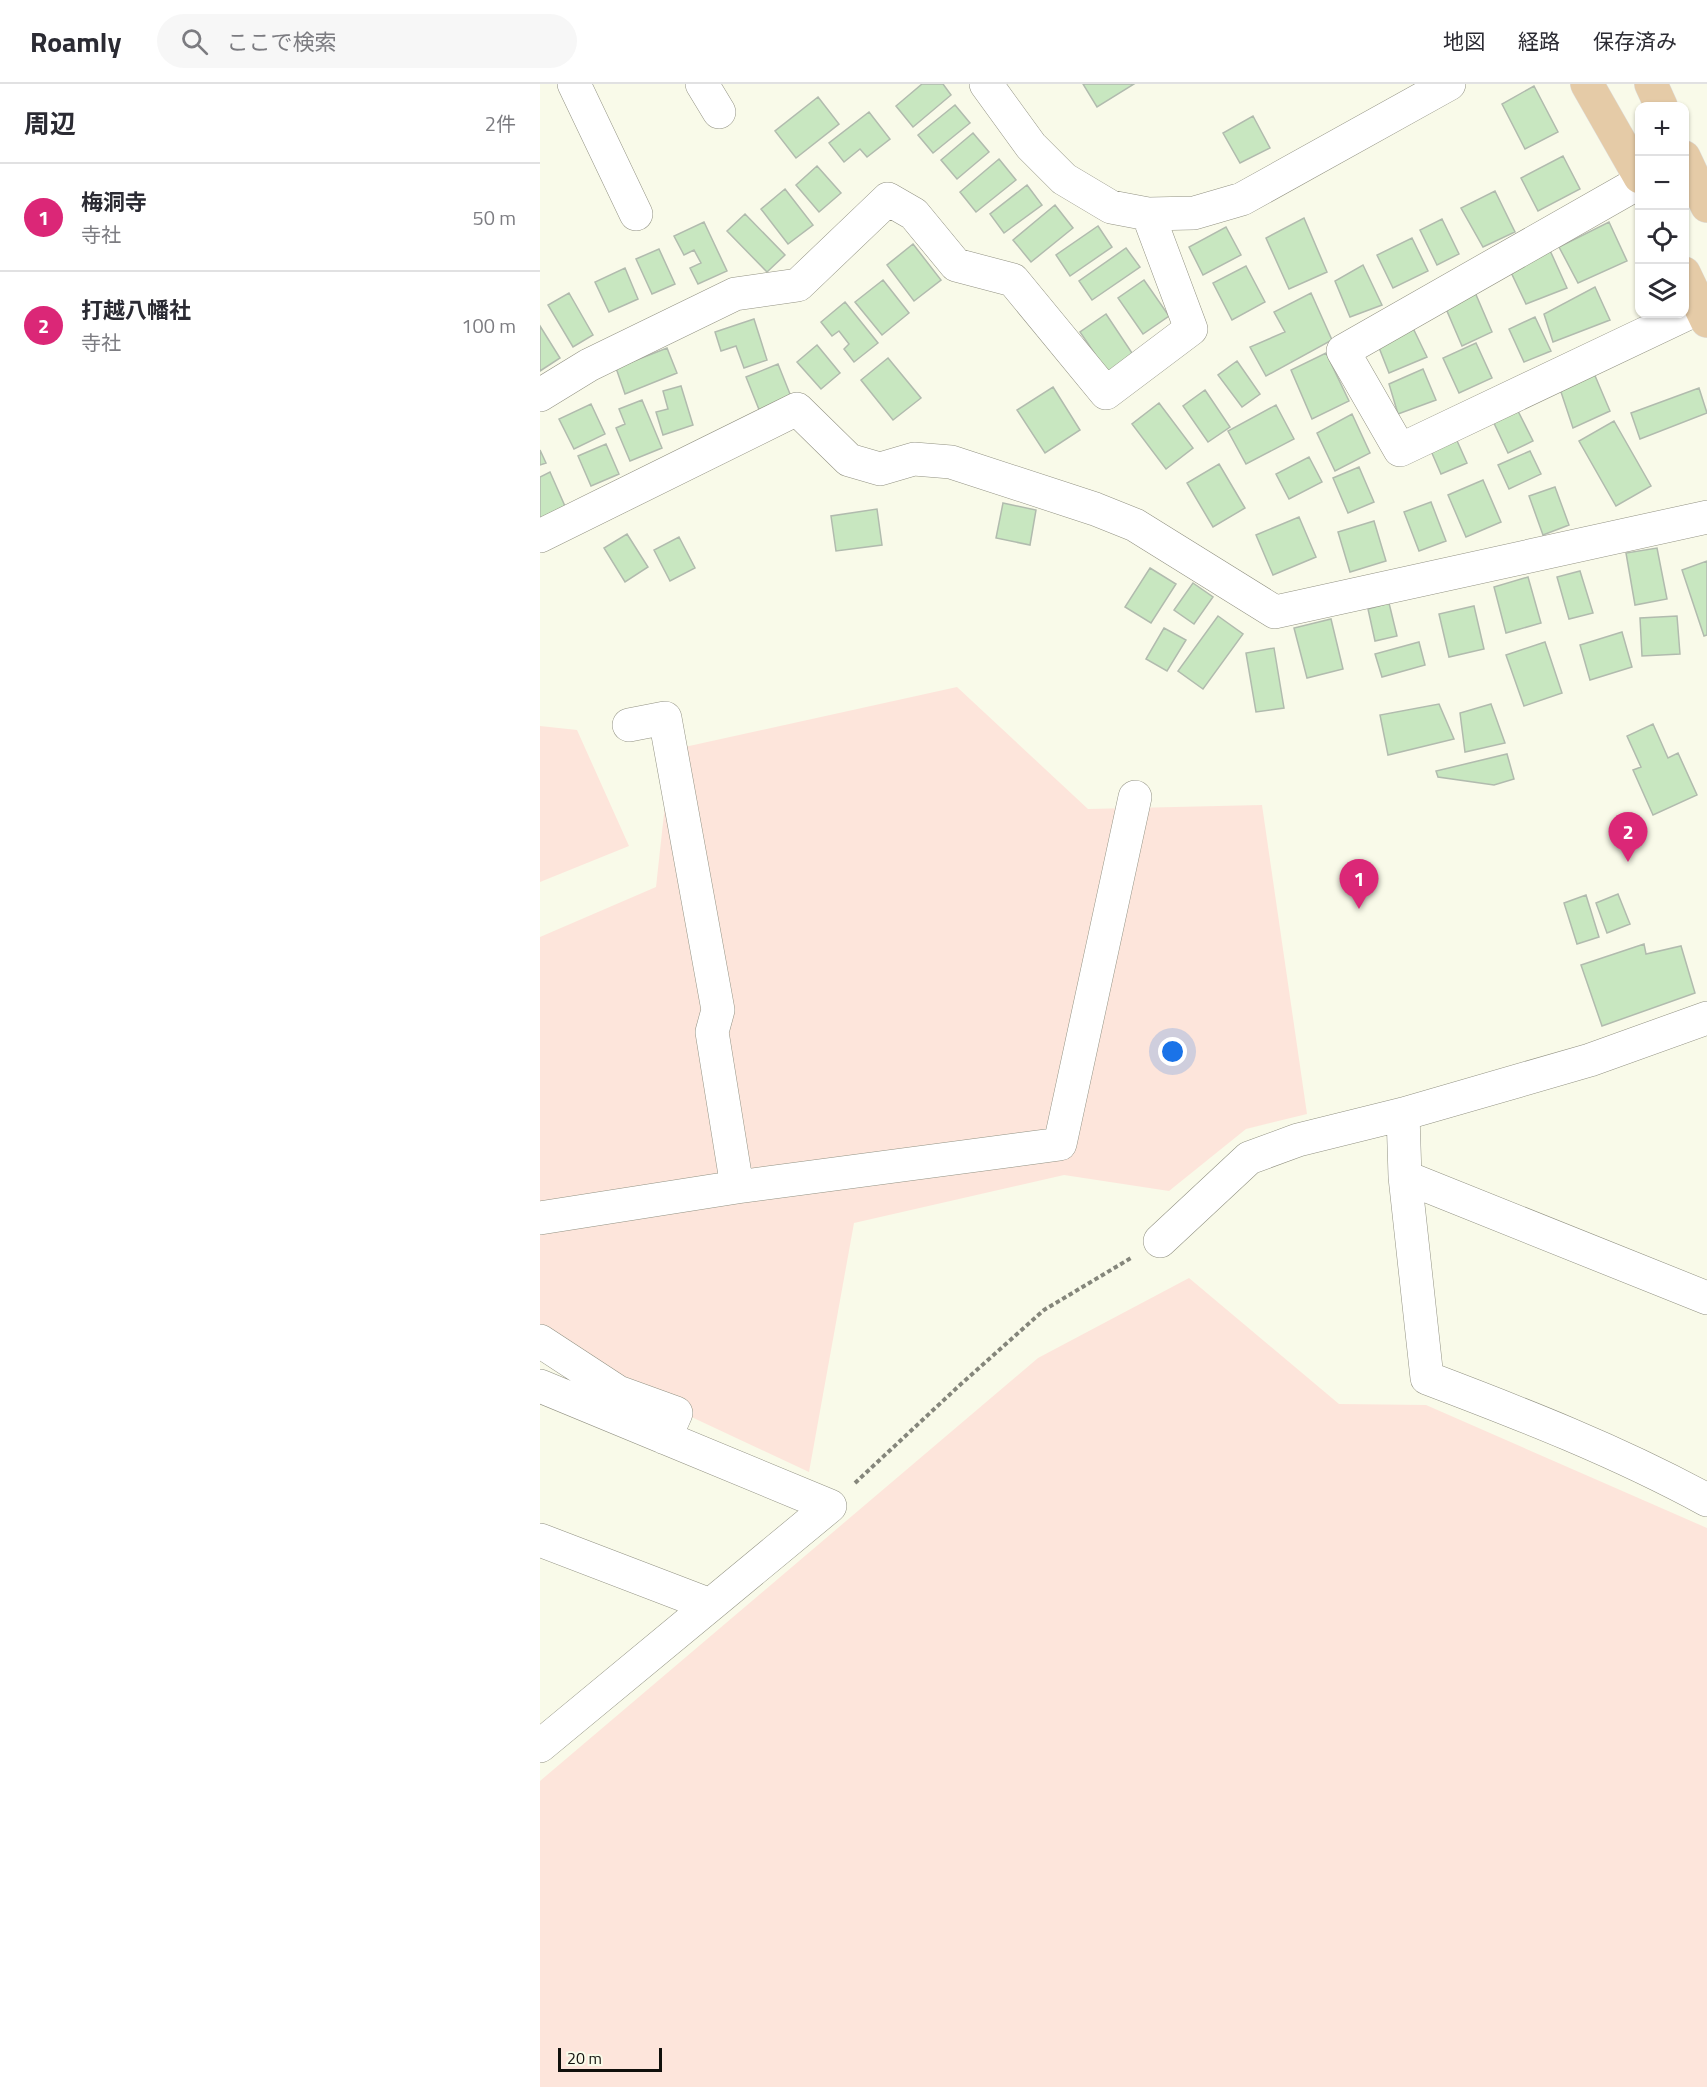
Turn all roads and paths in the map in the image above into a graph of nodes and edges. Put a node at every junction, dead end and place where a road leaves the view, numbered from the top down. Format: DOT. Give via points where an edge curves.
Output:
graph roads {
  1 [pos="574,84"];
  2 [pos="702,84"];
  3 [pos="986,84"];
  4 [pos="1449,84"];
  5 [pos="1587,84"];
  6 [pos="1651,84"];
  7 [pos="1659,102"];
  8 [pos="719,112"];
  9 [pos="1635,168"];
  10 [pos="1689,168"];
  11 [pos="1635,185"];
  12 [pos="1707,206"];
  13 [pos="636,214"];
  14 [pos="1148,214"];
  15 [pos="1689,283"];
  16 [pos="1704,314"];
  17 [pos="540,395"];
  18 [pos="1707,517"];
  19 [pos="540,536"];
  20 [pos="629,725"];
  21 [pos="1135,797"];
  22 [pos="1707,1018"];
  23 [pos="1403,1114"];
  24 [pos="1405,1177"];
  25 [pos="737,1187"];
  26 [pos="540,1218"];
  27 [pos="1160,1241"];
  28 [pos="1706,1291"];
  29 [pos="540,1341"];
  30 [pos="540,1386"];
  31 [pos="665,1438"];
  32 [pos="1707,1500"];
  33 [pos="830,1506"];
  34 [pos="540,1540"];
  35 [pos="710,1605"];
  36 [pos="546,1735"];
  1 -- 13 [label="street"];
  2 -- 8 [label="street"];
  3 -- 14 [label="street" via="1031,146 1064,179 1111,207"];
  4 -- 14 [label="street" via="1242,199 1194,213"];
  5 -- 9 [label="main road"];
  6 -- 7 [label="main road"];
  10 -- 12 [label="main road"];
  11 -- 16 [label="street" via="1343,351 1400,450"];
  14 -- 17 [label="street" via="1191,329 1106,393 1013,280 956,265 914,214 888,199 798,285 735,294 589,365"];
  15 -- 16 [label="main road"];
  18 -- 19 [label="street" via="1275,612 1135,525 1095,509 951,462 914,459 880,470 849,460 797,409"];
  20 -- 25 [label="street" via="665,718 718,1010 712,1032"];
  21 -- 25 [label="street" via="1060,1144"];
  22 -- 23 [label="street" via="1590,1060"];
  23 -- 24 [label="street"];
  23 -- 27 [label="street" via="1298,1140 1249,1158"];
  24 -- 28 [label="street"];
  24 -- 32 [label="street" via="1427,1377 1660,1474"];
  25 -- 26 [label="street"];
  27 -- 33 [label="path" via="1044,1310"];
  29 -- 31 [label="street" via="618,1392 676,1413"];
  30 -- 31 [label="street"];
  31 -- 33 [label="street"];
  33 -- 35 [label="street"];
  34 -- 35 [label="street"];
  35 -- 36 [label="street"];
}
